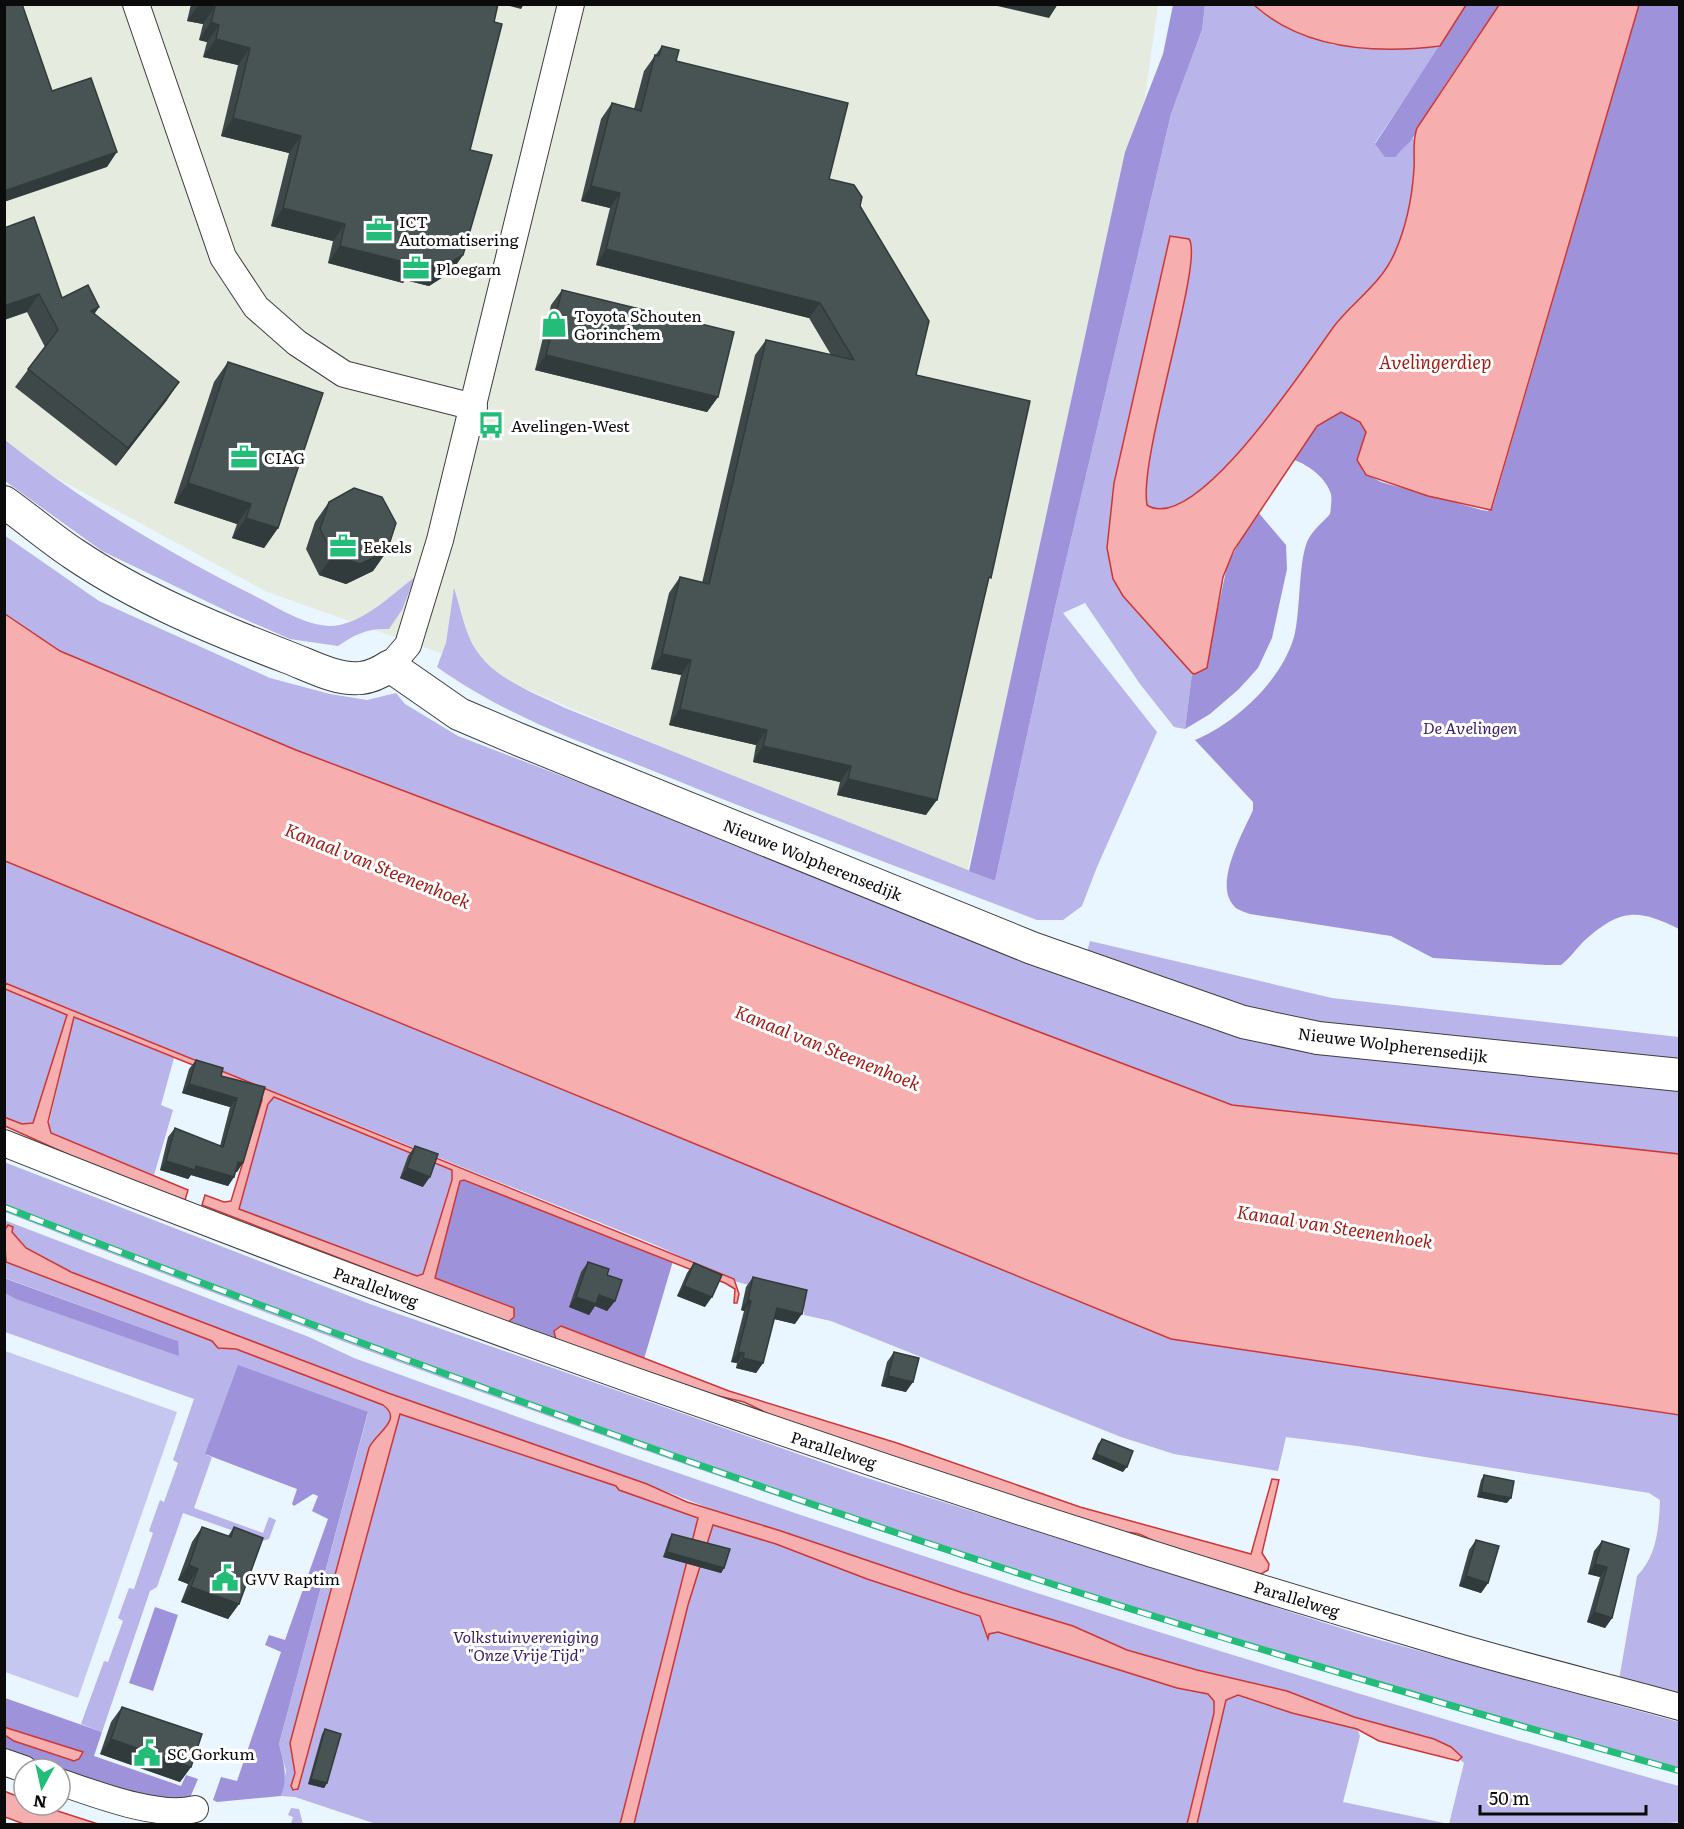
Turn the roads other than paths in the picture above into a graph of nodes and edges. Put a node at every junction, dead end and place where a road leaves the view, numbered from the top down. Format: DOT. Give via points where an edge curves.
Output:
graph roads {
  1 [pos="136,4"];
  2 [pos="571,4"];
  3 [pos="474,407"];
  4 [pos="4,502"];
  5 [pos="399,656"];
  6 [pos="1680,1075"];
  7 [pos="4,1143"];
  8 [pos="1680,1707"];
  9 [pos="72,1786"];
  10 [pos="189,1816"];
  1 -- 3 [label="street" via="223,257 256,307 297,343 344,374"];
  2 -- 3 [label="street"];
  3 -- 5 [label="street" via="440,540"];
  4 -- 5 [label="street" via="75,555 217,630 325,672 348,677 369,676"];
  5 -- 6 [label="street, Nieuwe Wolpherensedijk" via="459,714 1032,948 1218,1015 1318,1038"];
  7 -- 8 [label="street, Parallelweg" via="206,1223 758,1425 1364,1619"];
  9 -- 10 [label="street"];
}
